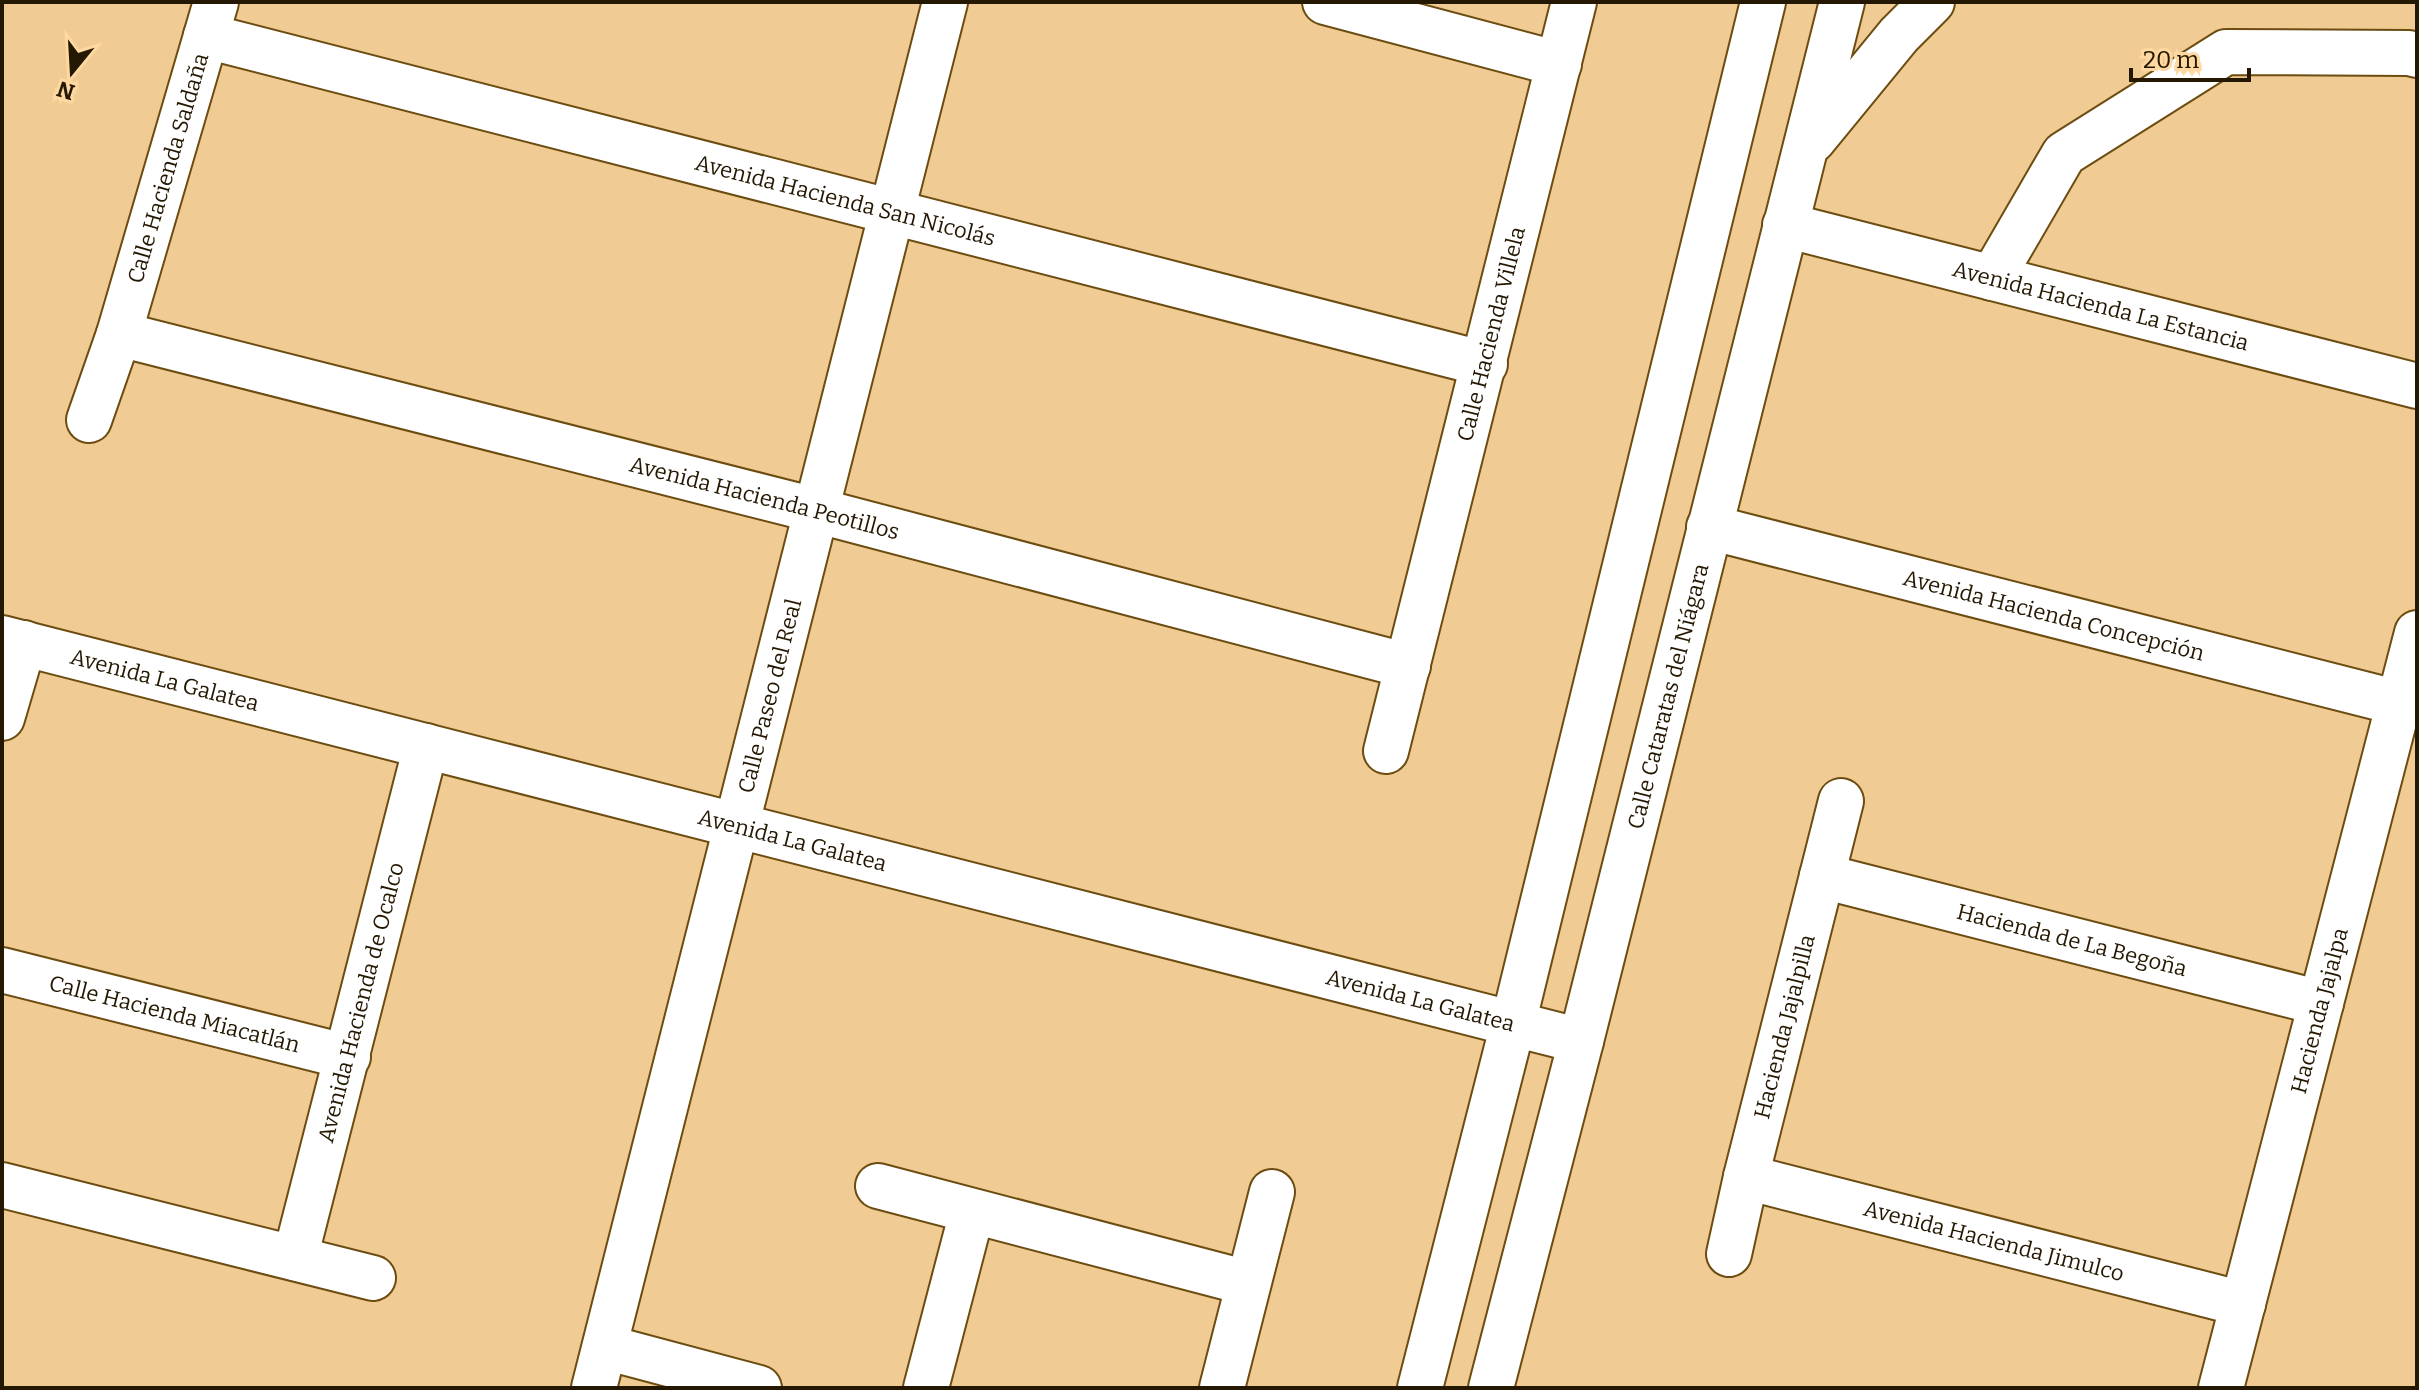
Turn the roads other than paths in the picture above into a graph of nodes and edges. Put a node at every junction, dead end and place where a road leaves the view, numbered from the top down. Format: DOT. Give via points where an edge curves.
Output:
graph roads {
  1 [pos="945,2"];
  2 [pos="1325,2"];
  3 [pos="1574,2"];
  4 [pos="1763,2"];
  5 [pos="1842,2"];
  6 [pos="1932,2"];
  7 [pos="211,19"];
  8 [pos="2417,55"];
  9 [pos="1559,64"];
  10 [pos="1804,151"];
  11 [pos="891,211"];
  12 [pos="1785,225"];
  13 [pos="1992,278"];
  14 [pos="119,334"];
  15 [pos="1485,364"];
  16 [pos="2417,386"];
  17 [pos="89,420"];
  18 [pos="815,510"];
  19 [pos="1709,527"];
  20 [pos="2417,633"];
  21 [pos="13,641"];
  22 [pos="1408,666"];
  23 [pos="2399,703"];
  24 [pos="2,718"];
  25 [pos="426,746"];
  26 [pos="1386,751"];
  27 [pos="1841,801"];
  28 [pos="738,826"];
  29 [pos="1822,876"];
  30 [pos="2,970"];
  31 [pos="2321,1003"];
  32 [pos="1513,1024"];
  33 [pos="1581,1041"];
  34 [pos="348,1057"];
  35 [pos="1746,1177"];
  36 [pos="2,1185"];
  37 [pos="878,1186"];
  38 [pos="1272,1192"];
  39 [pos="972,1212"];
  40 [pos="1729,1254"];
  41 [pos="295,1258"];
  42 [pos="373,1278"];
  43 [pos="1248,1283"];
  44 [pos="2243,1304"];
  45 [pos="600,1368"];
  46 [pos="759,1388"];
  47 [pos="926,1388"];
  48 [pos="1222,1388"];
  49 [pos="1420,1388"];
  50 [pos="1491,1388"];
  51 [pos="2221,1388"];
  1 -- 11 [label="street, Calle Paseo del Real"];
  2 -- 9 [label="street"];
  3 -- 9 [label="street, Calle Hacienda Villela"];
  4 -- 32 [label="street"];
  5 -- 10 [label="street, Calle Cataratas del Niágara"];
  6 -- 10 [label="street"];
  7 -- 11 [label="street, Avenida Hacienda San Nicolás"];
  7 -- 14 [label="street, Calle Hacienda Saldaña"];
  8 -- 13 [label="street" via="2226,52 2064,154"];
  9 -- 15 [label="street, Calle Hacienda Villela"];
  10 -- 12 [label="street, Calle Cataratas del Niágara"];
  11 -- 15 [label="street, Avenida Hacienda San Nicolás"];
  11 -- 18 [label="street, Calle Paseo del Real"];
  12 -- 13 [label="street, Avenida Hacienda La Estancia"];
  12 -- 19 [label="street, Calle Cataratas del Niágara"];
  13 -- 16 [label="street, Avenida Hacienda La Estancia"];
  14 -- 17 [label="street, Calle Hacienda Saldaña"];
  14 -- 18 [label="street, Avenida Hacienda Peotillos"];
  15 -- 22 [label="street, Calle Hacienda Villela"];
  18 -- 22 [label="street, Avenida Hacienda Peotillos"];
  18 -- 28 [label="street, Calle Paseo del Real"];
  19 -- 23 [label="street, Avenida Hacienda Concepción"];
  19 -- 33 [label="street, Calle Cataratas del Niágara"];
  20 -- 23 [label="street, Hacienda Jajalpa"];
  21 -- 24 [label="street"];
  21 -- 25 [label="street, Avenida La Galatea"];
  22 -- 26 [label="street, Calle Hacienda Villela"];
  23 -- 31 [label="street, Hacienda Jajalpa"];
  25 -- 28 [label="street, Avenida La Galatea"];
  25 -- 34 [label="street, Avenida Hacienda de Ocalco"];
  27 -- 29 [label="street, Hacienda Jajalpilla"];
  28 -- 32 [label="street, Avenida La Galatea"];
  28 -- 45 [label="street, Calle Paseo del Real"];
  29 -- 31 [label="street, Hacienda de La Begoña"];
  29 -- 35 [label="street, Hacienda Jajalpilla"];
  30 -- 34 [label="street, Calle Hacienda Miacatlán"];
  31 -- 44 [label="street, Hacienda Jajalpa"];
  32 -- 33 [label="street, Avenida La Galatea"];
  32 -- 49 [label="street"];
  33 -- 50 [label="street, Calle Cataratas del Niágara"];
  34 -- 41 [label="street, Avenida Hacienda de Ocalco"];
  35 -- 40 [label="street, Hacienda Jajalpilla"];
  35 -- 44 [label="street, Avenida Hacienda Jimulco"];
  36 -- 41 [label="street"];
  37 -- 39 [label="street"];
  38 -- 43 [label="street"];
  39 -- 43 [label="street"];
  39 -- 47 [label="street"];
  41 -- 42 [label="street"];
  43 -- 48 [label="street"];
  44 -- 51 [label="street, Hacienda Jajalpa"];
  45 -- 46 [label="street"];
}
